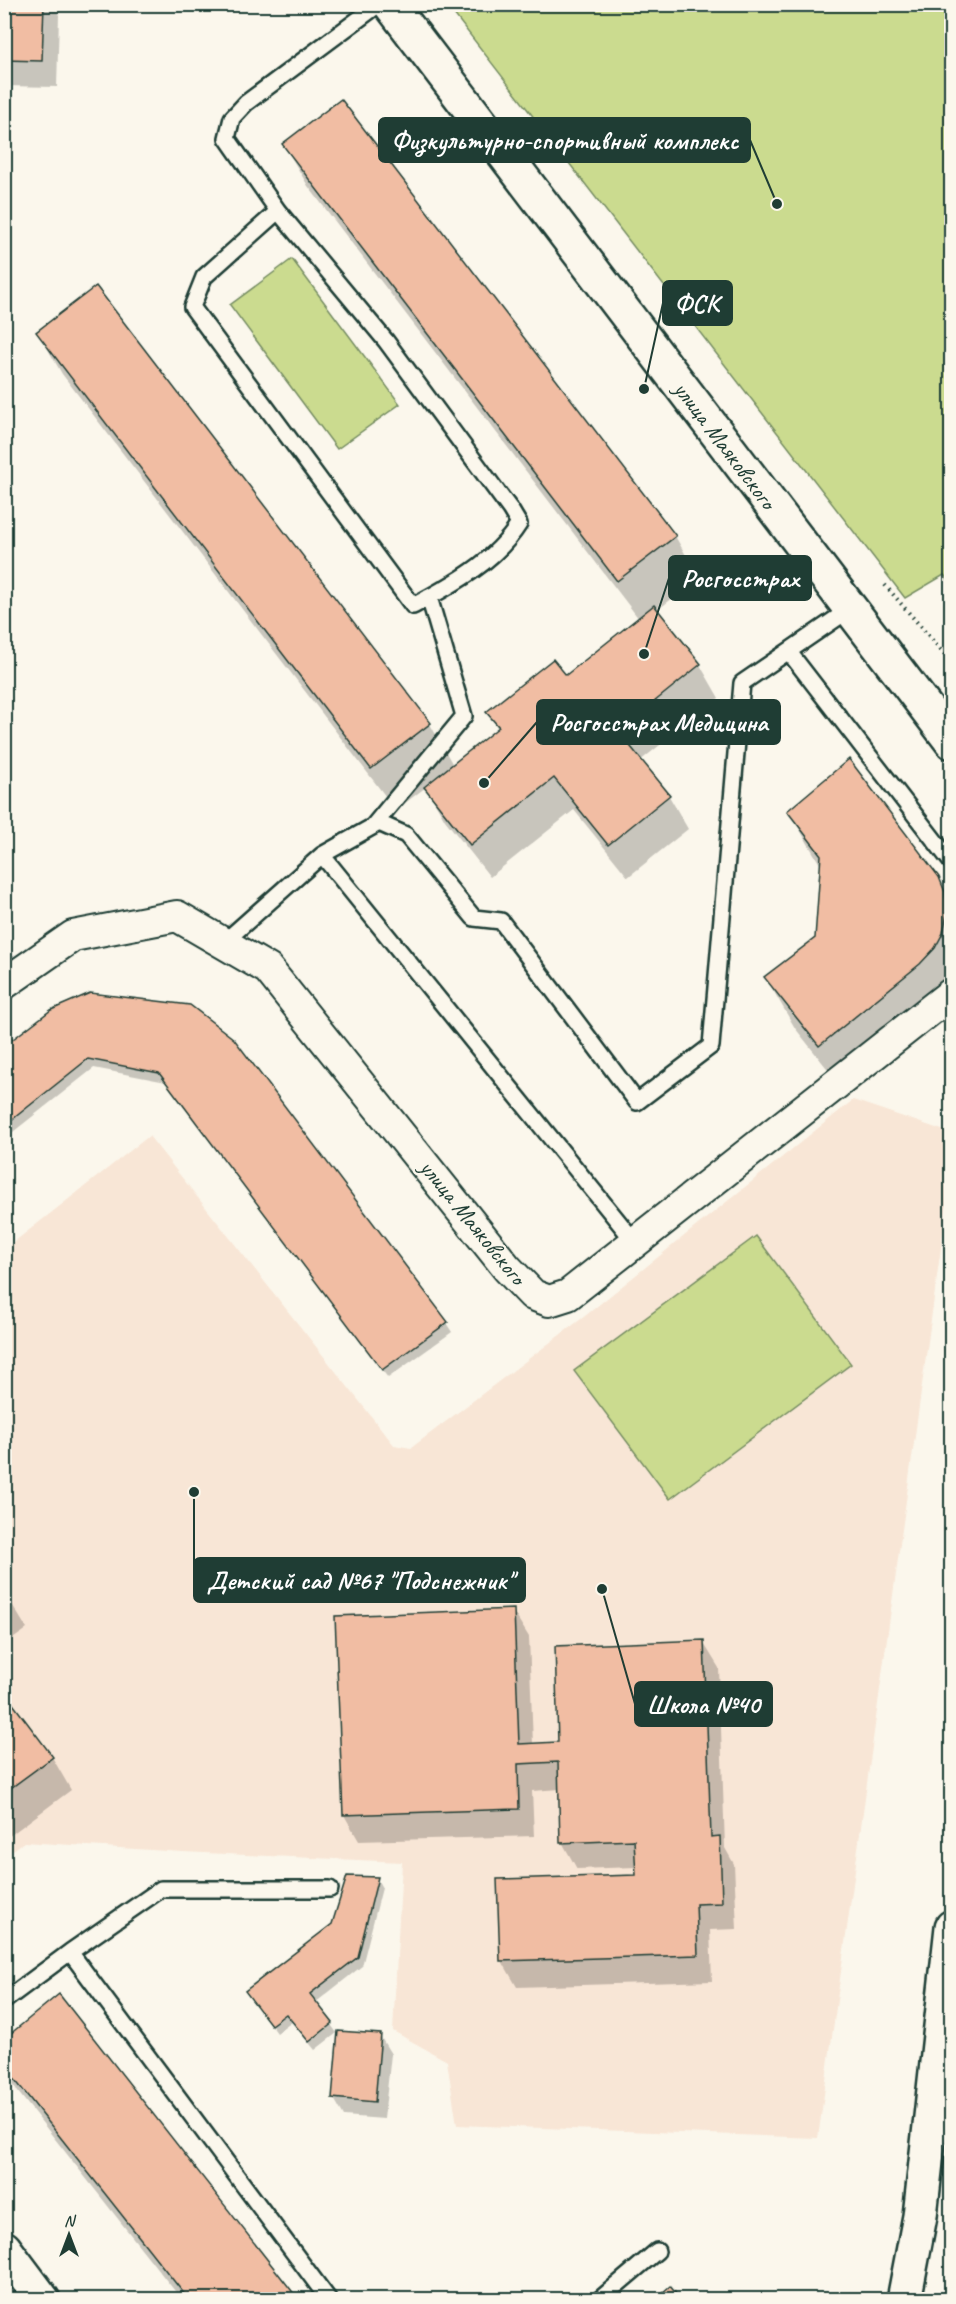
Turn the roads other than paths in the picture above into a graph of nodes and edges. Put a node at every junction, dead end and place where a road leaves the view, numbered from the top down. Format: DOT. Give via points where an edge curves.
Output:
graph roads {
  1 [pos="379,4"];
  2 [pos="390,4"];
  3 [pos="278,211"];
  4 [pos="429,597"];
  5 [pos="850,609"];
  6 [pos="789,652"];
  7 [pos="951,742"];
  8 [pos="373,826"];
  9 [pos="322,855"];
  10 [pos="951,863"];
  11 [pos="224,943"];
  12 [pos="4,984"];
  13 [pos="951,993"];
  14 [pos="634,1241"];
  15 [pos="330,1889"];
  16 [pos="951,1928"];
  17 [pos="70,1952"];
  18 [pos="4,2001"];
  19 [pos="4,2248"];
  20 [pos="657,2251"];
  21 [pos="43,2300"];
  22 [pos="329,2300"];
  23 [pos="599,2300"];
  24 [pos="904,2300"];
  1 -- 3 [label="lane" via="246,103 232,118 227,138"];
  2 -- 5 [label="street, улица Маяковского"];
  3 -- 4 [label="lane" via="386,341 519,524 509,540 457,583"];
  3 -- 4 [label="lane" via="204,277 192,307 412,606"];
  4 -- 8 [label="lane" via="464,716"];
  5 -- 6 [label="lane"];
  5 -- 7 [label="street, улица Маяковского"];
  6 -- 8 [label="lane" via="742,683 711,1046 637,1102 501,921 474,918 406,835 379,823"];
  6 -- 10 [label="lane"];
  8 -- 9 [label="lane"];
  9 -- 11 [label="lane"];
  9 -- 14 [label="lane"];
  11 -- 12 [label="street, улица Маяковского" via="177,916 73,936"];
  11 -- 14 [label="street, улица Маяковского" via="268,969 507,1268 533,1295 549,1301 568,1295"];
  13 -- 14 [label="street, улица Маяковского"];
  15 -- 17 [label="lane" via="161,1889"];
  16 -- 24 [label="street" via="920,2216"];
  17 -- 18 [label="lane"];
  17 -- 22 [label="lane"];
  19 -- 21 [label="street"];
  20 -- 23 [label="lane"];
}
